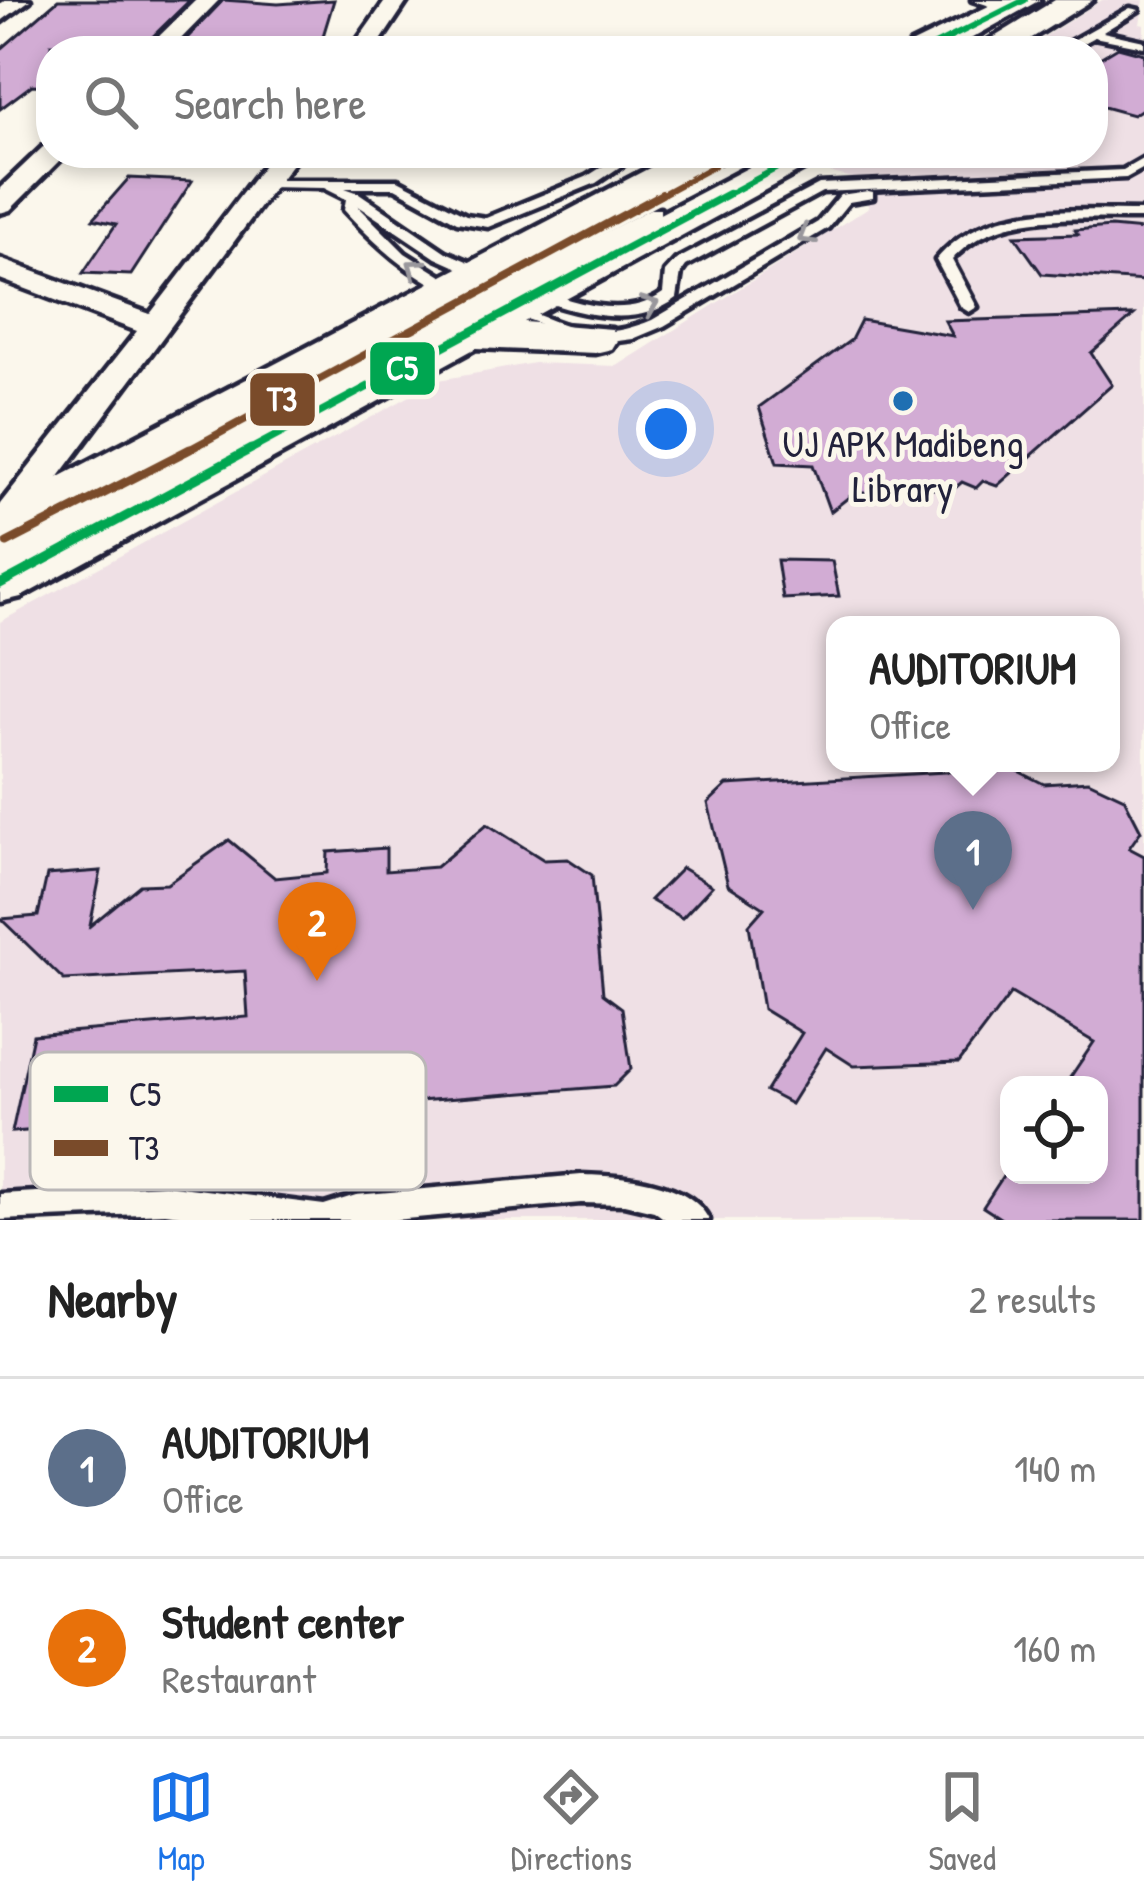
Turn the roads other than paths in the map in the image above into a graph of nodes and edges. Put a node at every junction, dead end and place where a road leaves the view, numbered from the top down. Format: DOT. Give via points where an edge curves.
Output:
graph roads {
  1 [pos="19,0"];
  2 [pos="208,0"];
  3 [pos="398,0"];
  4 [pos="1078,0"];
  5 [pos="1015,2"];
  6 [pos="1134,10"];
  7 [pos="0,15"];
  8 [pos="1092,33"];
  9 [pos="171,36"];
  10 [pos="373,36"];
  11 [pos="951,36"];
  12 [pos="966,36"];
  13 [pos="1014,36"];
  14 [pos="1087,36"];
  15 [pos="1106,36"];
  16 [pos="1108,36"];
  17 [pos="1144,44"];
  18 [pos="1144,162"];
  19 [pos="37,168"];
  20 [pos="276,168"];
  21 [pos="610,168"];
  22 [pos="685,168"];
  23 [pos="785,168"];
  24 [pos="1126,174"];
  25 [pos="1144,176"];
  26 [pos="944,181"];
  27 [pos="265,183"];
  28 [pos="330,186"];
  29 [pos="354,196"];
  30 [pos="792,200"];
  31 [pos="0,204"];
  32 [pos="840,207"];
  33 [pos="655,212"];
  34 [pos="1144,215"];
  35 [pos="0,268"];
  36 [pos="184,286"];
  37 [pos="495,299"];
  38 [pos="94,302"];
  39 [pos="598,305"];
  40 [pos="970,307"];
  41 [pos="156,327"];
  42 [pos="89,418"];
  43 [pos="149,455"];
  44 [pos="0,529"];
  45 [pos="0,557"];
  46 [pos="0,584"];
  47 [pos="0,1208"];
  48 [pos="322,1220"];
  49 [pos="694,1220"];
  1 -- 7 [label="street"];
  2 -- 9 [label="street"];
  3 -- 10 [label="street"];
  4 -- 13 [label="main road"];
  5 -- 11 [label="main road"];
  5 -- 12 [label="lane"];
  6 -- 8 [label="lane"];
  8 -- 14 [label="lane"];
  8 -- 15 [label="lane"];
  16 -- 17 [label="lane"];
  18 -- 24 [label="lane"];
  19 -- 31 [label="street"];
  20 -- 27 [label="street"];
  21 -- 28 [label="lane" via="488,223 462,219 398,184"];
  22 -- 37 [label="main road"];
  23 -- 39 [label="main road"];
  24 -- 25 [label="lane"];
  24 -- 26 [label="lane"];
  26 -- 30 [label="lane" via="831,186"];
  26 -- 32 [label="lane" via="918,193 852,196"];
  27 -- 28 [label="lane"];
  27 -- 36 [label="street"];
  28 -- 29 [label="lane"];
  29 -- 37 [label="lane"];
  37 -- 29 [label="lane, one-way" via="418,272 349,208"];
  30 -- 32 [label="lane" via="819,196"];
  39 -- 30 [label="lane, one-way" via="650,309 671,295 681,262"];
  32 -- 39 [label="lane, one-way" via="824,225 627,336"];
  33 -- 37 [label="lane"];
  34 -- 40 [label="lane" via="1014,220 982,229 944,260"];
  35 -- 38 [label="street"];
  36 -- 38 [label="street"];
  36 -- 41 [label="street"];
  37 -- 39 [label="main road"];
  37 -- 39 [label="main road"];
  37 -- 43 [label="main road"];
  37 -- 45 [label="lane"];
  37 -- 46 [label="main road"];
  38 -- 41 [label="street"];
  41 -- 42 [label="street"];
  42 -- 43 [label="street" via="101,448"];
  42 -- 44 [label="street"];
  43 -- 44 [label="main road"];
  47 -- 48 [label="lane" via="165,1199"];
  48 -- 49 [label="lane" via="356,1209 581,1189 661,1199"];
}
